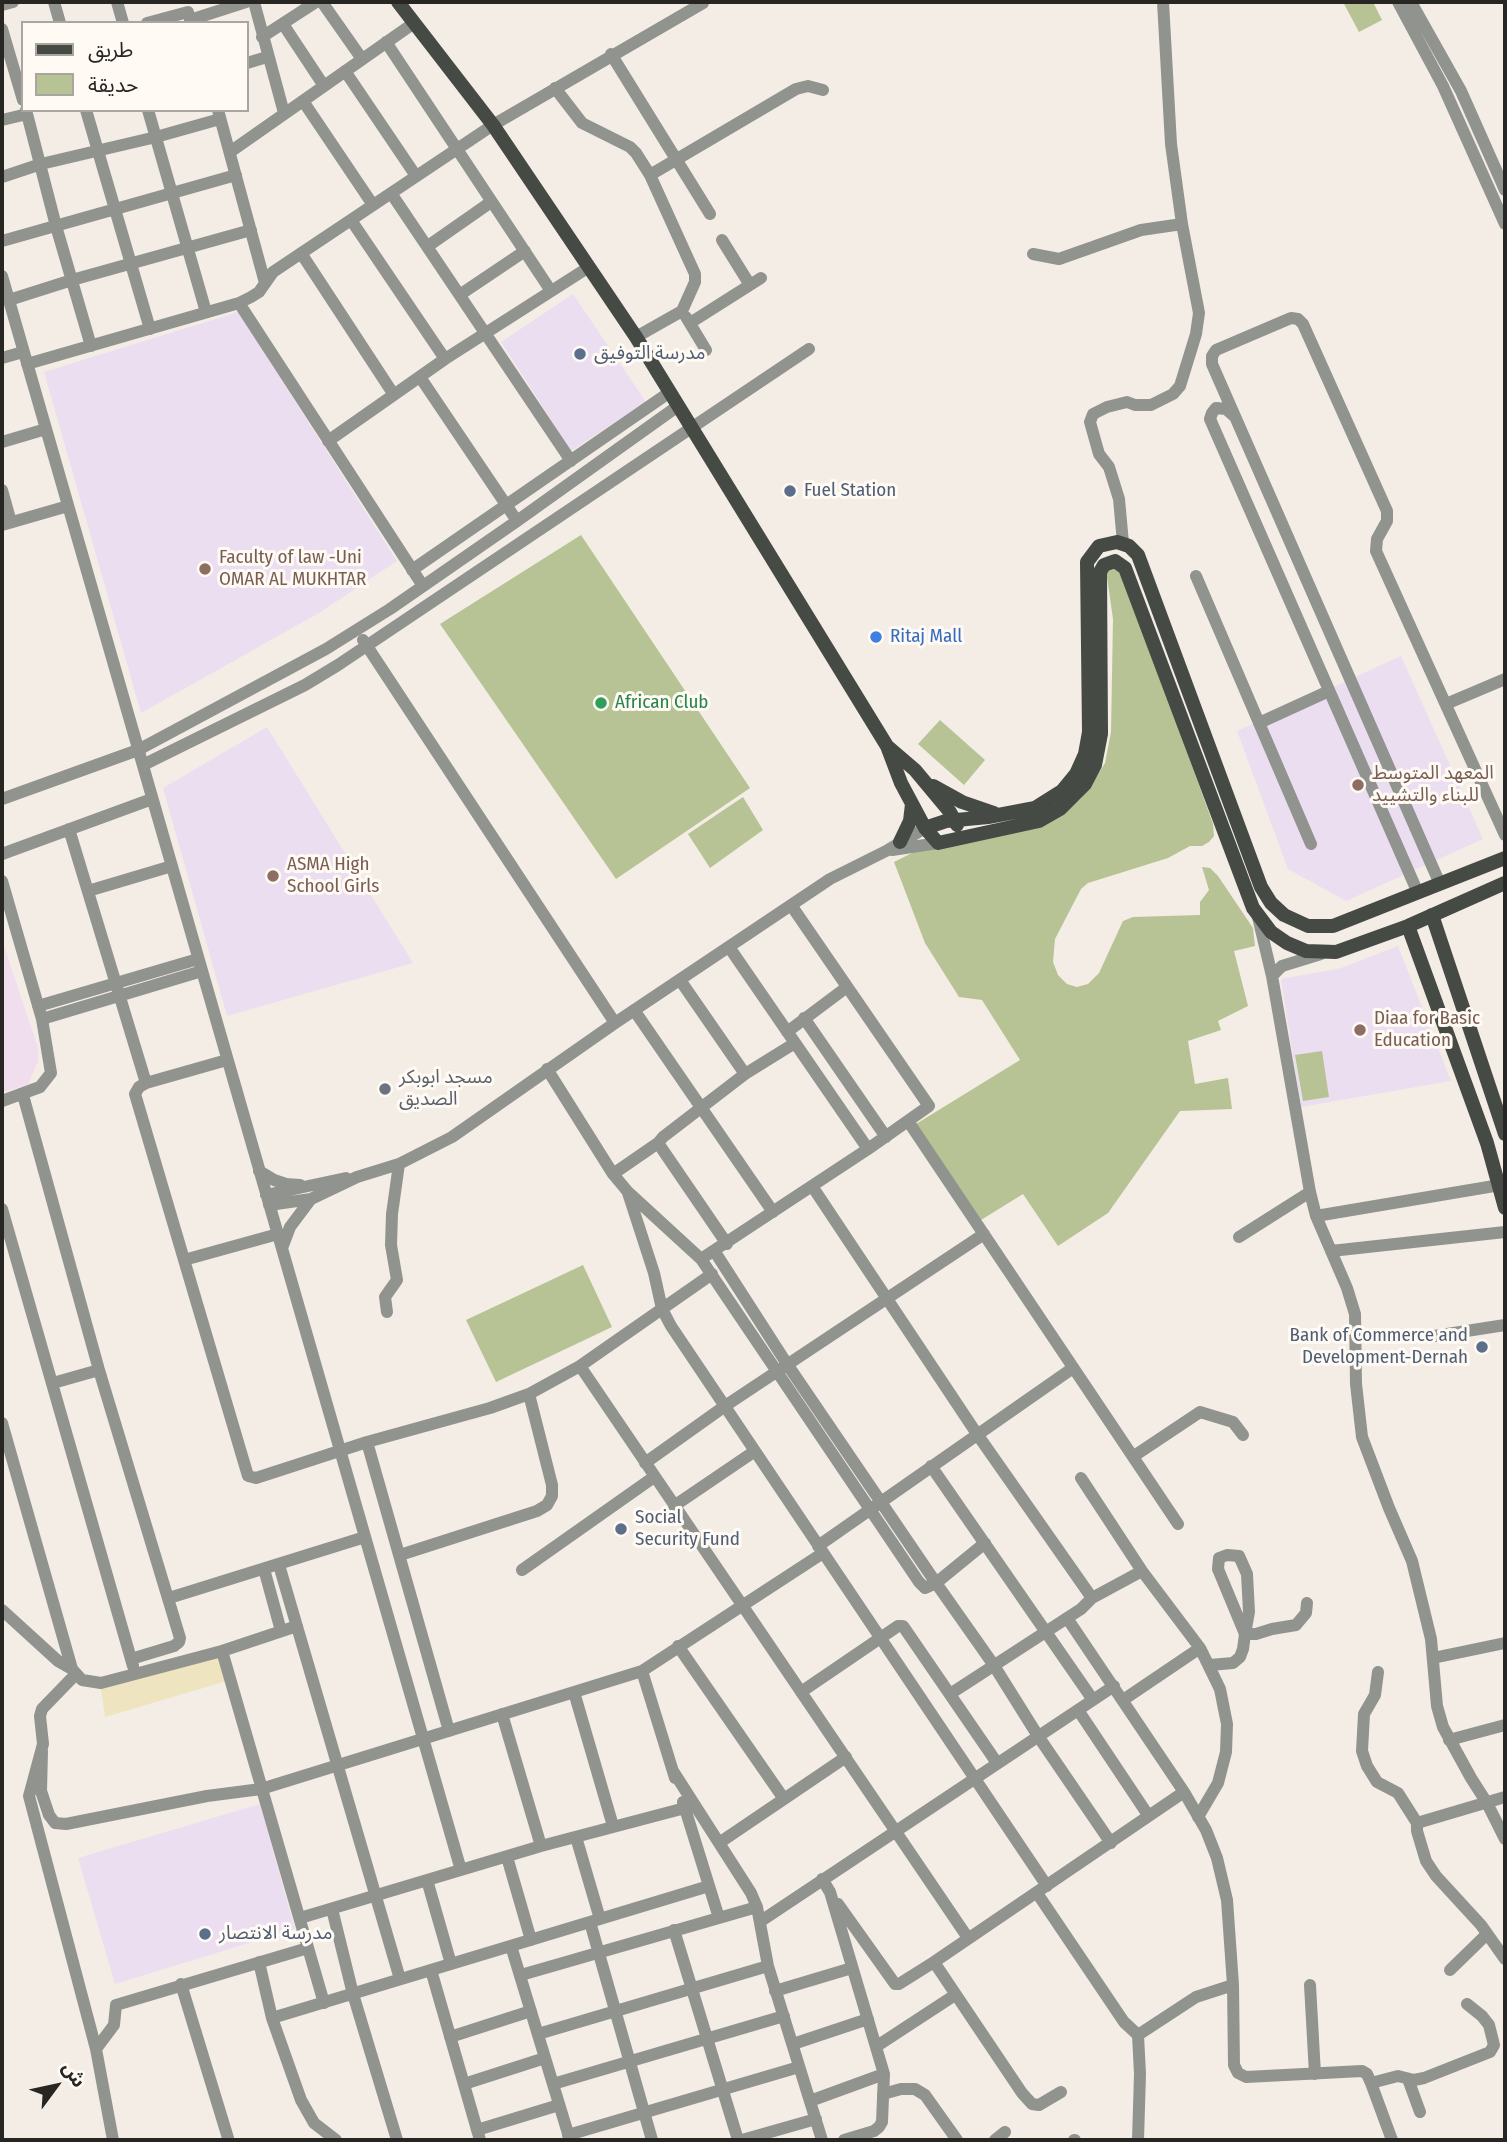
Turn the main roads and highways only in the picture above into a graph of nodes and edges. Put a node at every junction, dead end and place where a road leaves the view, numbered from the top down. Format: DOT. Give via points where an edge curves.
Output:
graph roads {
  1 [pos="398,2"];
  2 [pos="887,746"];
  3 [pos="923,780"];
  4 [pos="912,804"];
  5 [pos="999,815"];
  6 [pos="955,820"];
  7 [pos="925,828"];
  8 [pos="960,839"];
  9 [pos="894,846"];
  10 [pos="1505,858"];
  11 [pos="1505,883"];
  12 [pos="1432,915"];
  13 [pos="1408,926"];
  14 [pos="1505,1135"];
  15 [pos="1487,1143"];
  16 [pos="1505,1208"];
  1 -- 2 [label="main road" via="493,125 636,337"];
  2 -- 3 [label="main road"];
  2 -- 4 [label="main road"];
  3 -- 5 [label="main road" via="962,802"];
  3 -- 6 [label="main road"];
  4 -- 7 [label="main road"];
  4 -- 9 [label="main road" via="910,821"];
  5 -- 6 [label="main road"];
  5 -- 10 [label="main road" via="1024,811 1054,798 1082,764 1089,732 1087,562 1099,546 1123,543 1141,561 1261,887 1271,903 1292,920 1325,927"];
  6 -- 7 [label="main road"];
  6 -- 8 [label="main road"];
  7 -- 8 [label="main road" via="938,843"];
  8 -- 13 [label="main road" via="1050,816 1079,793 1090,775 1101,734 1100,572 1107,562 1115,561 1125,568 1258,916 1287,943 1326,953"];
  11 -- 12 [label="main road"];
  12 -- 13 [label="main road"];
  12 -- 14 [label="main road"];
  13 -- 15 [label="main road"];
  14 -- 15 [label="main road"];
  15 -- 16 [label="main road"];
}
